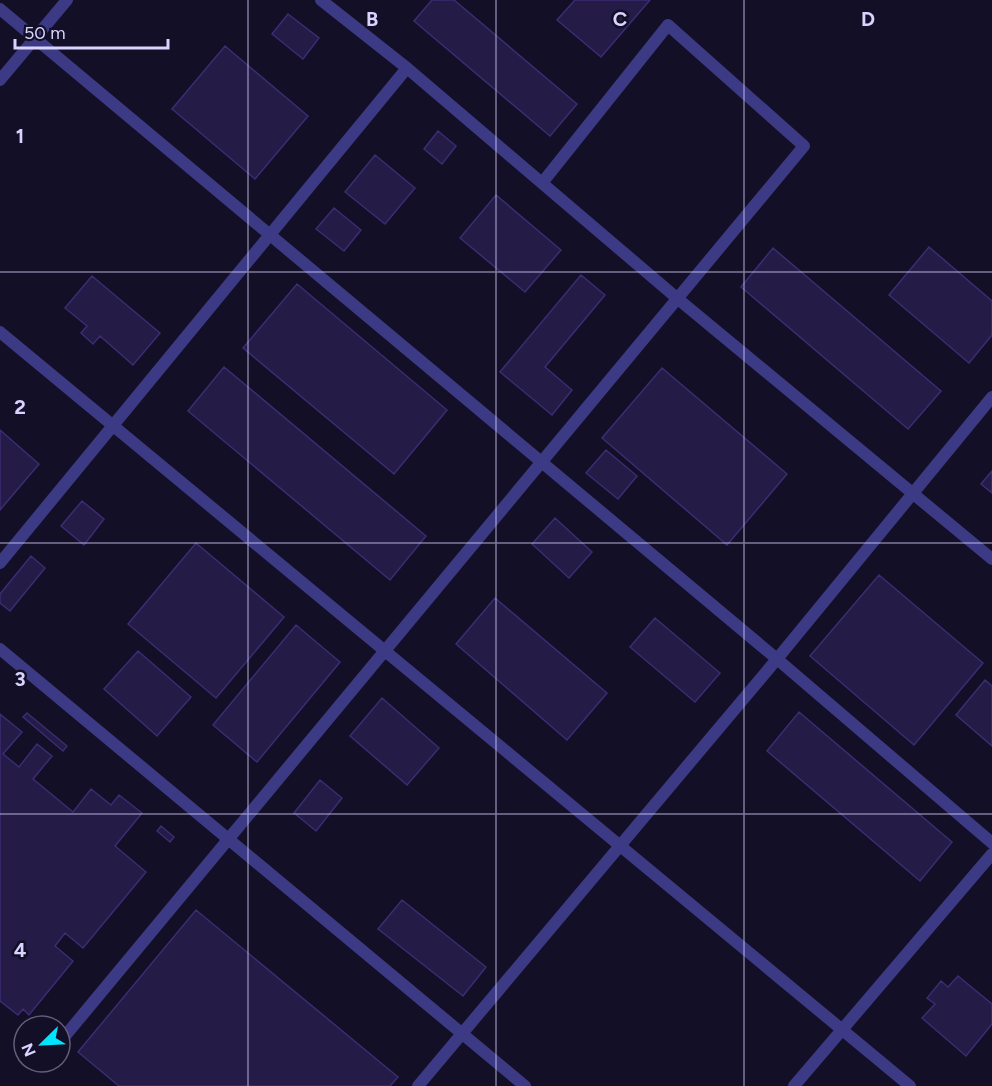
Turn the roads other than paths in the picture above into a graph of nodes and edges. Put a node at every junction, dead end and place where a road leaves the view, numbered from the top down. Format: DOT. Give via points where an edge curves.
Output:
graph roads {
  1 [pos="67,0"];
  2 [pos="321,0"];
  3 [pos="0,9"];
  4 [pos="35,38"];
  5 [pos="407,68"];
  6 [pos="0,80"];
  7 [pos="542,183"];
  8 [pos="269,236"];
  9 [pos="678,299"];
  10 [pos="0,332"];
  11 [pos="991,400"];
  12 [pos="113,425"];
  13 [pos="541,461"];
  14 [pos="912,493"];
  15 [pos="992,559"];
  16 [pos="0,563"];
  17 [pos="0,649"];
  18 [pos="386,651"];
  19 [pos="777,659"];
  20 [pos="229,841"];
  21 [pos="992,843"];
  22 [pos="620,845"];
  23 [pos="992,854"];
  24 [pos="72,1028"];
  25 [pos="842,1029"];
  26 [pos="461,1034"];
  27 [pos="418,1086"];
  28 [pos="525,1086"];
  29 [pos="794,1086"];
  30 [pos="910,1086"];
  1 -- 4 [label="lane"];
  2 -- 5 [label="lane"];
  3 -- 4 [label="lane"];
  4 -- 6 [label="lane"];
  4 -- 8 [label="lane"];
  5 -- 7 [label="lane"];
  5 -- 8 [label="lane"];
  7 -- 9 [label="lane"];
  7 -- 9 [label="lane" via="668,25 804,146"];
  8 -- 12 [label="lane"];
  8 -- 13 [label="lane"];
  9 -- 13 [label="lane"];
  9 -- 14 [label="lane"];
  10 -- 12 [label="lane"];
  11 -- 14 [label="lane"];
  12 -- 16 [label="lane"];
  12 -- 18 [label="lane"];
  13 -- 18 [label="lane"];
  13 -- 19 [label="lane"];
  14 -- 15 [label="lane"];
  14 -- 19 [label="lane"];
  17 -- 20 [label="lane"];
  18 -- 20 [label="lane"];
  18 -- 22 [label="lane"];
  19 -- 21 [label="lane"];
  19 -- 22 [label="lane"];
  20 -- 24 [label="lane"];
  20 -- 26 [label="lane"];
  22 -- 25 [label="lane"];
  22 -- 26 [label="lane"];
  23 -- 25 [label="lane"];
  25 -- 29 [label="lane"];
  25 -- 30 [label="lane"];
  26 -- 27 [label="lane"];
  26 -- 28 [label="lane"];
}
